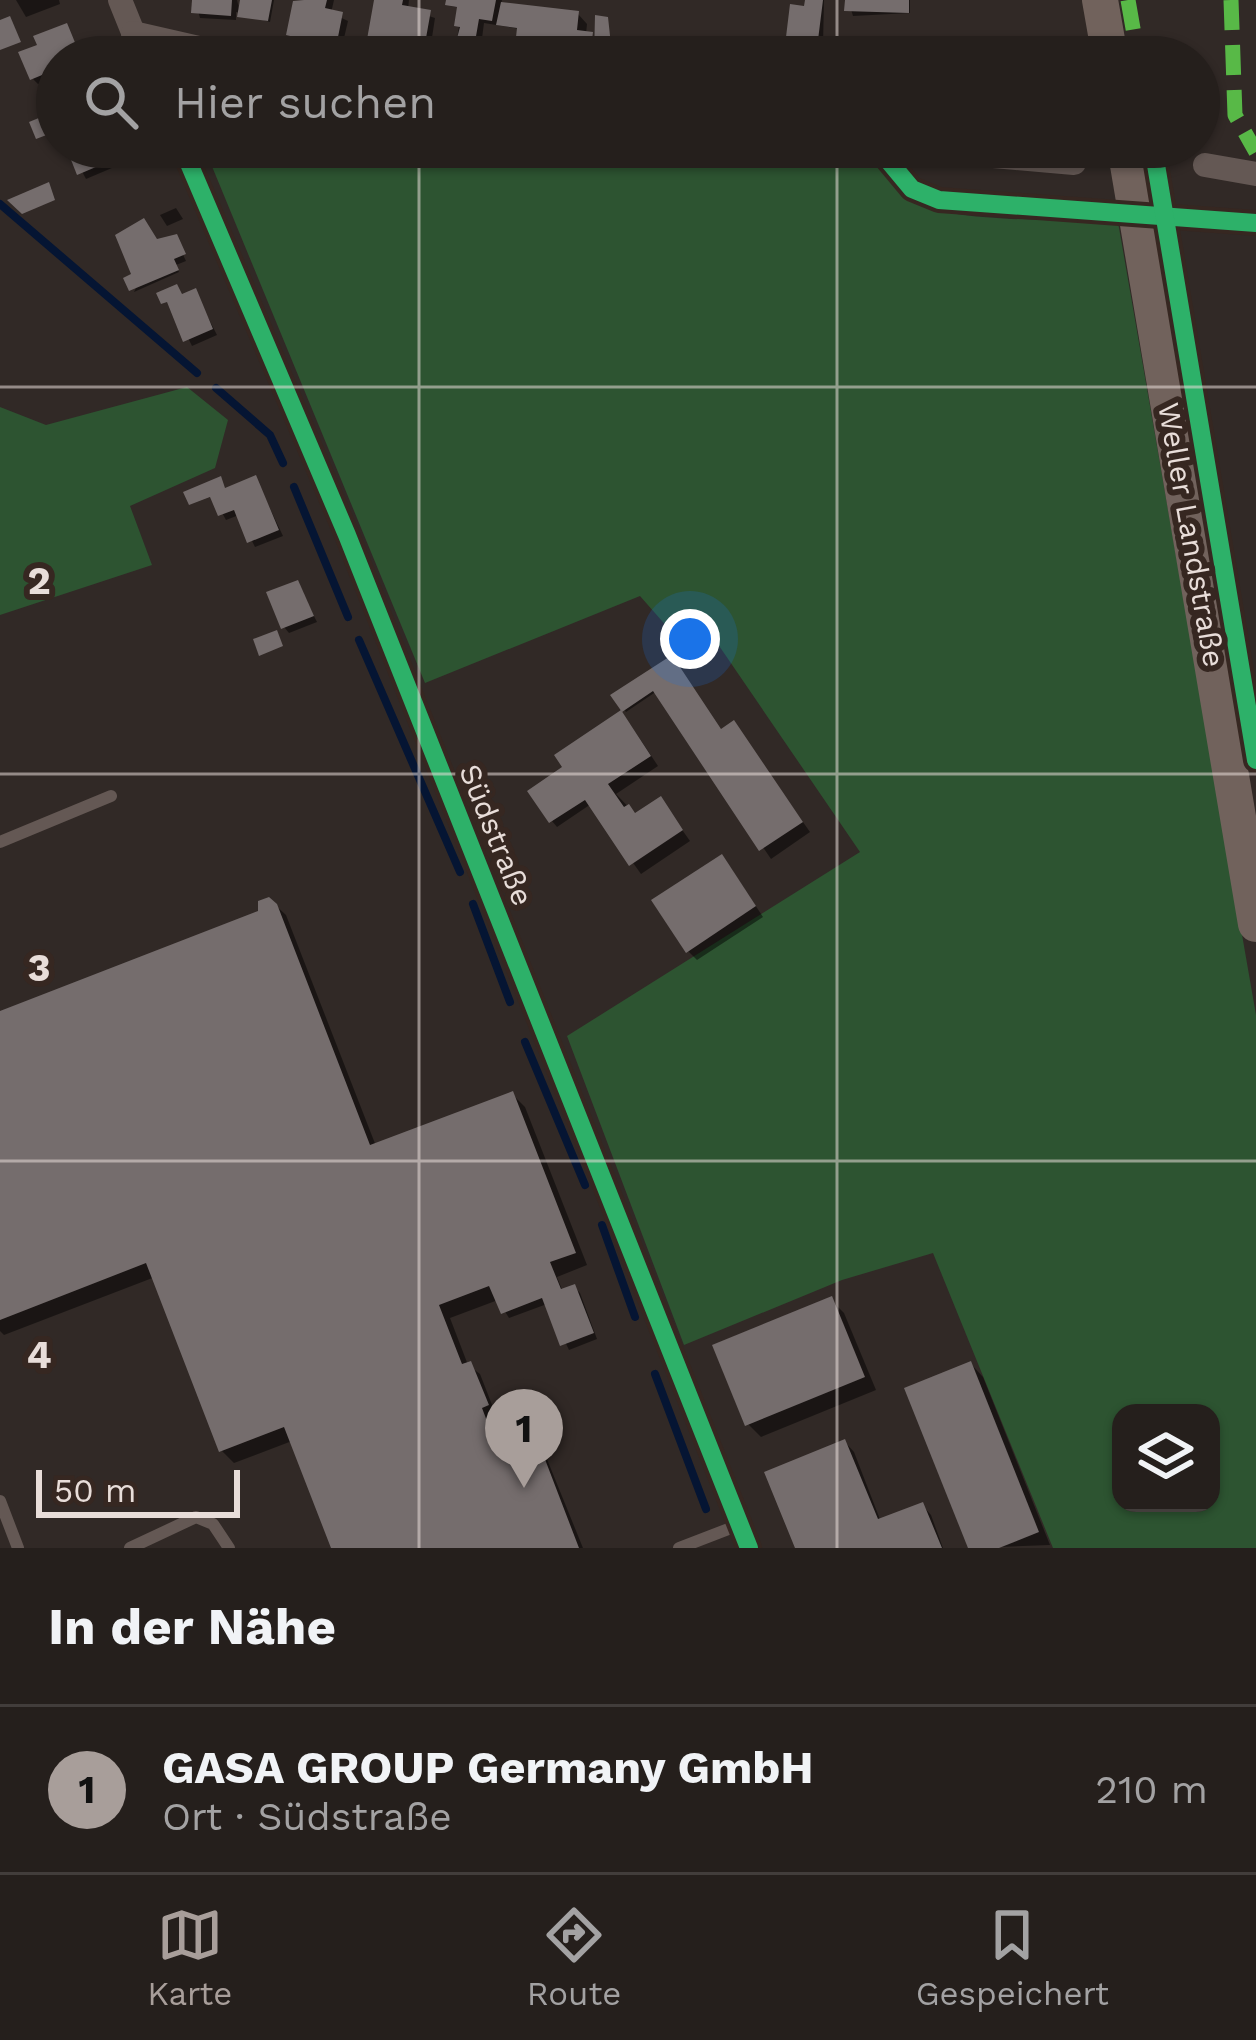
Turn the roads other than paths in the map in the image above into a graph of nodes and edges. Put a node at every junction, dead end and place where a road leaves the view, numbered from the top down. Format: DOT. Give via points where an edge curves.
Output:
graph roads {
  1 [pos="120,0"];
  2 [pos="1100,0"];
  3 [pos="134,36"];
  4 [pos="1106,36"];
  5 [pos="191,168"];
  6 [pos="1129,168"];
  7 [pos="1220,168"];
  8 [pos="1256,174"];
  9 [pos="111,796"];
  10 [pos="0,842"];
  11 [pos="1256,924"];
  12 [pos="0,1501"];
  13 [pos="744,1536"];
  14 [pos="18,1548"];
  15 [pos="130,1548"];
  16 [pos="229,1548"];
  17 [pos="679,1548"];
  1 -- 3 [label="street"];
  2 -- 4 [label="main road"];
  5 -- 13 [label="street, Südstraße" via="347,535"];
  6 -- 11 [label="main road, Weller Landstraße"];
  7 -- 8 [label="street"];
  9 -- 10 [label="lane"];
  12 -- 14 [label="lane"];
  13 -- 17 [label="lane"];
  15 -- 16 [label="lane" via="196,1517 213,1524"];
}
